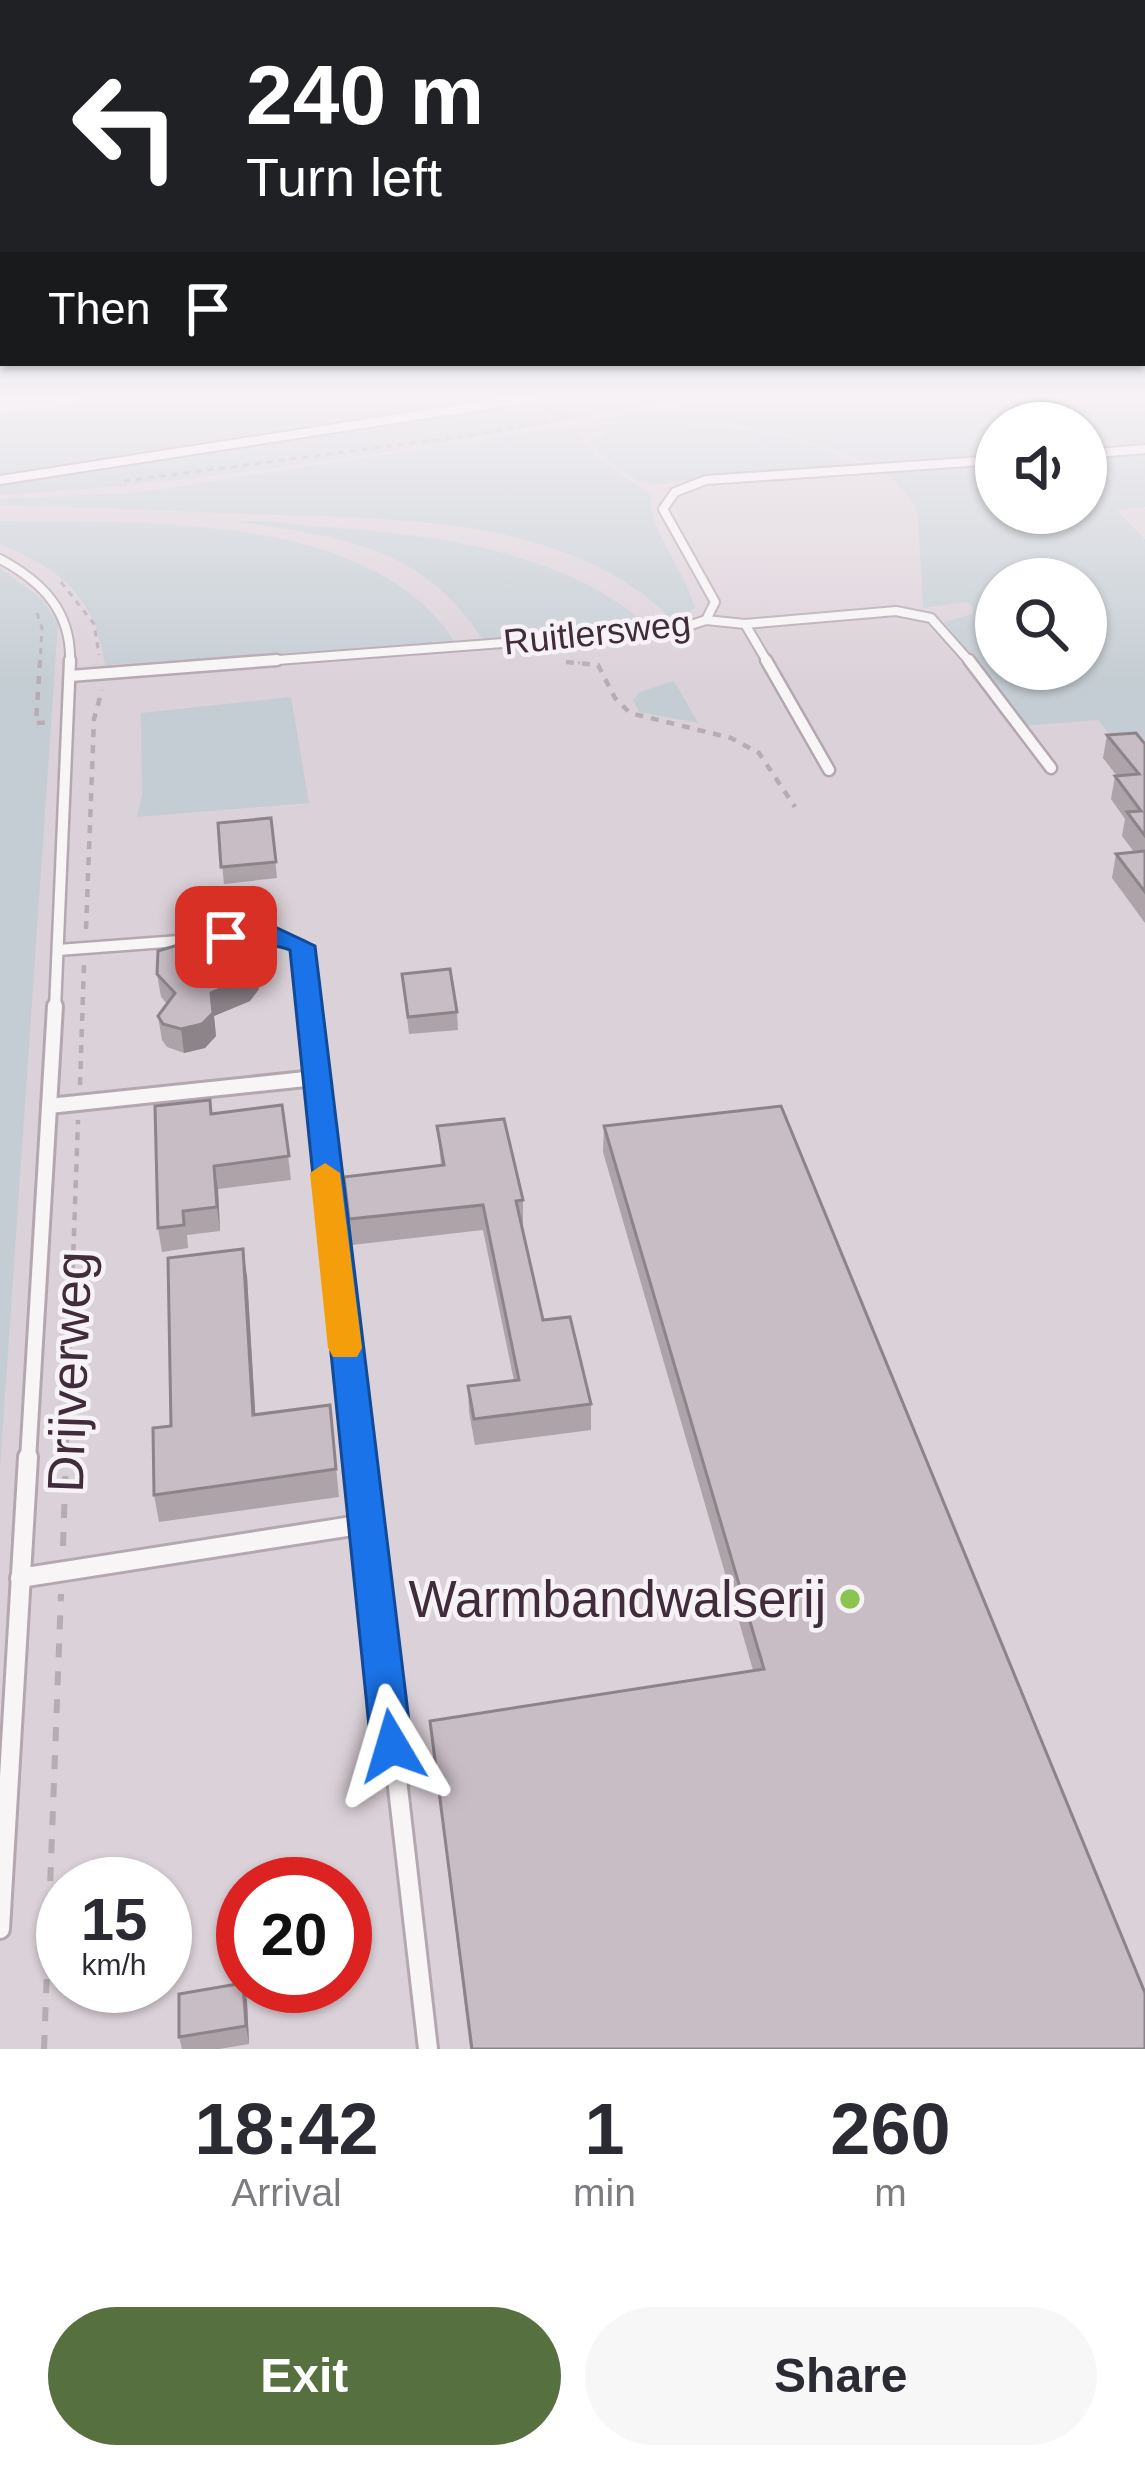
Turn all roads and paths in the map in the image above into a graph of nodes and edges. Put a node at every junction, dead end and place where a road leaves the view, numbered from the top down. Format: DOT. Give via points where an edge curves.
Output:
graph roads {
  1 [pos="670,494"];
  2 [pos="0,559"];
  3 [pos="33,603"];
  4 [pos="706,620"];
  5 [pos="745,624"];
  6 [pos="566,662"];
  7 [pos="70,676"];
  8 [pos="70,721"];
  9 [pos="1051,768"];
  10 [pos="829,770"];
  11 [pos="795,807"];
  12 [pos="85,948"];
  13 [pos="58,950"];
  14 [pos="315,1078"];
  15 [pos="79,1103"];
  16 [pos="49,1106"];
  17 [pos="365,1524"];
  18 [pos="62,1571"];
  19 [pos="20,1578"];
  20 [pos="0,1929"];
  21 [pos="44,2049"];
  22 [pos="428,2049"];
  1 -- 4 [label="lane" via="663,509 715,602"];
  2 -- 7 [label="lane, Drijverweg" via="58,605 69,631"];
  3 -- 8 [label="path" via="42,628 36,723"];
  4 -- 5 [label="lane, Ruitlersweg"];
  4 -- 7 [label="lane, Ruitlersweg" via="676,630"];
  5 -- 9 [label="lane, Ruitlersweg" via="896,611 931,618"];
  5 -- 10 [label="lane"];
  6 -- 11 [label="path" via="598,665 630,713 761,752"];
  7 -- 8 [label="lane, Drijverweg"];
  8 -- 12 [label="path, Drijverweg" via="94,719"];
  8 -- 13 [label="lane, Drijverweg"];
  12 -- 13 [label="lane"];
  12 -- 14 [label="lane" via="273,934 302,946"];
  12 -- 15 [label="path, Drijverweg"];
  13 -- 16 [label="lane, Drijverweg"];
  14 -- 15 [label="lane"];
  14 -- 17 [label="lane"];
  15 -- 16 [label="lane"];
  15 -- 18 [label="path, Drijverweg"];
  16 -- 19 [label="lane, Drijverweg"];
  17 -- 18 [label="lane"];
  17 -- 22 [label="lane"];
  18 -- 19 [label="lane"];
  18 -- 21 [label="path, Drijverweg"];
  19 -- 20 [label="lane, Drijverweg"];
}
